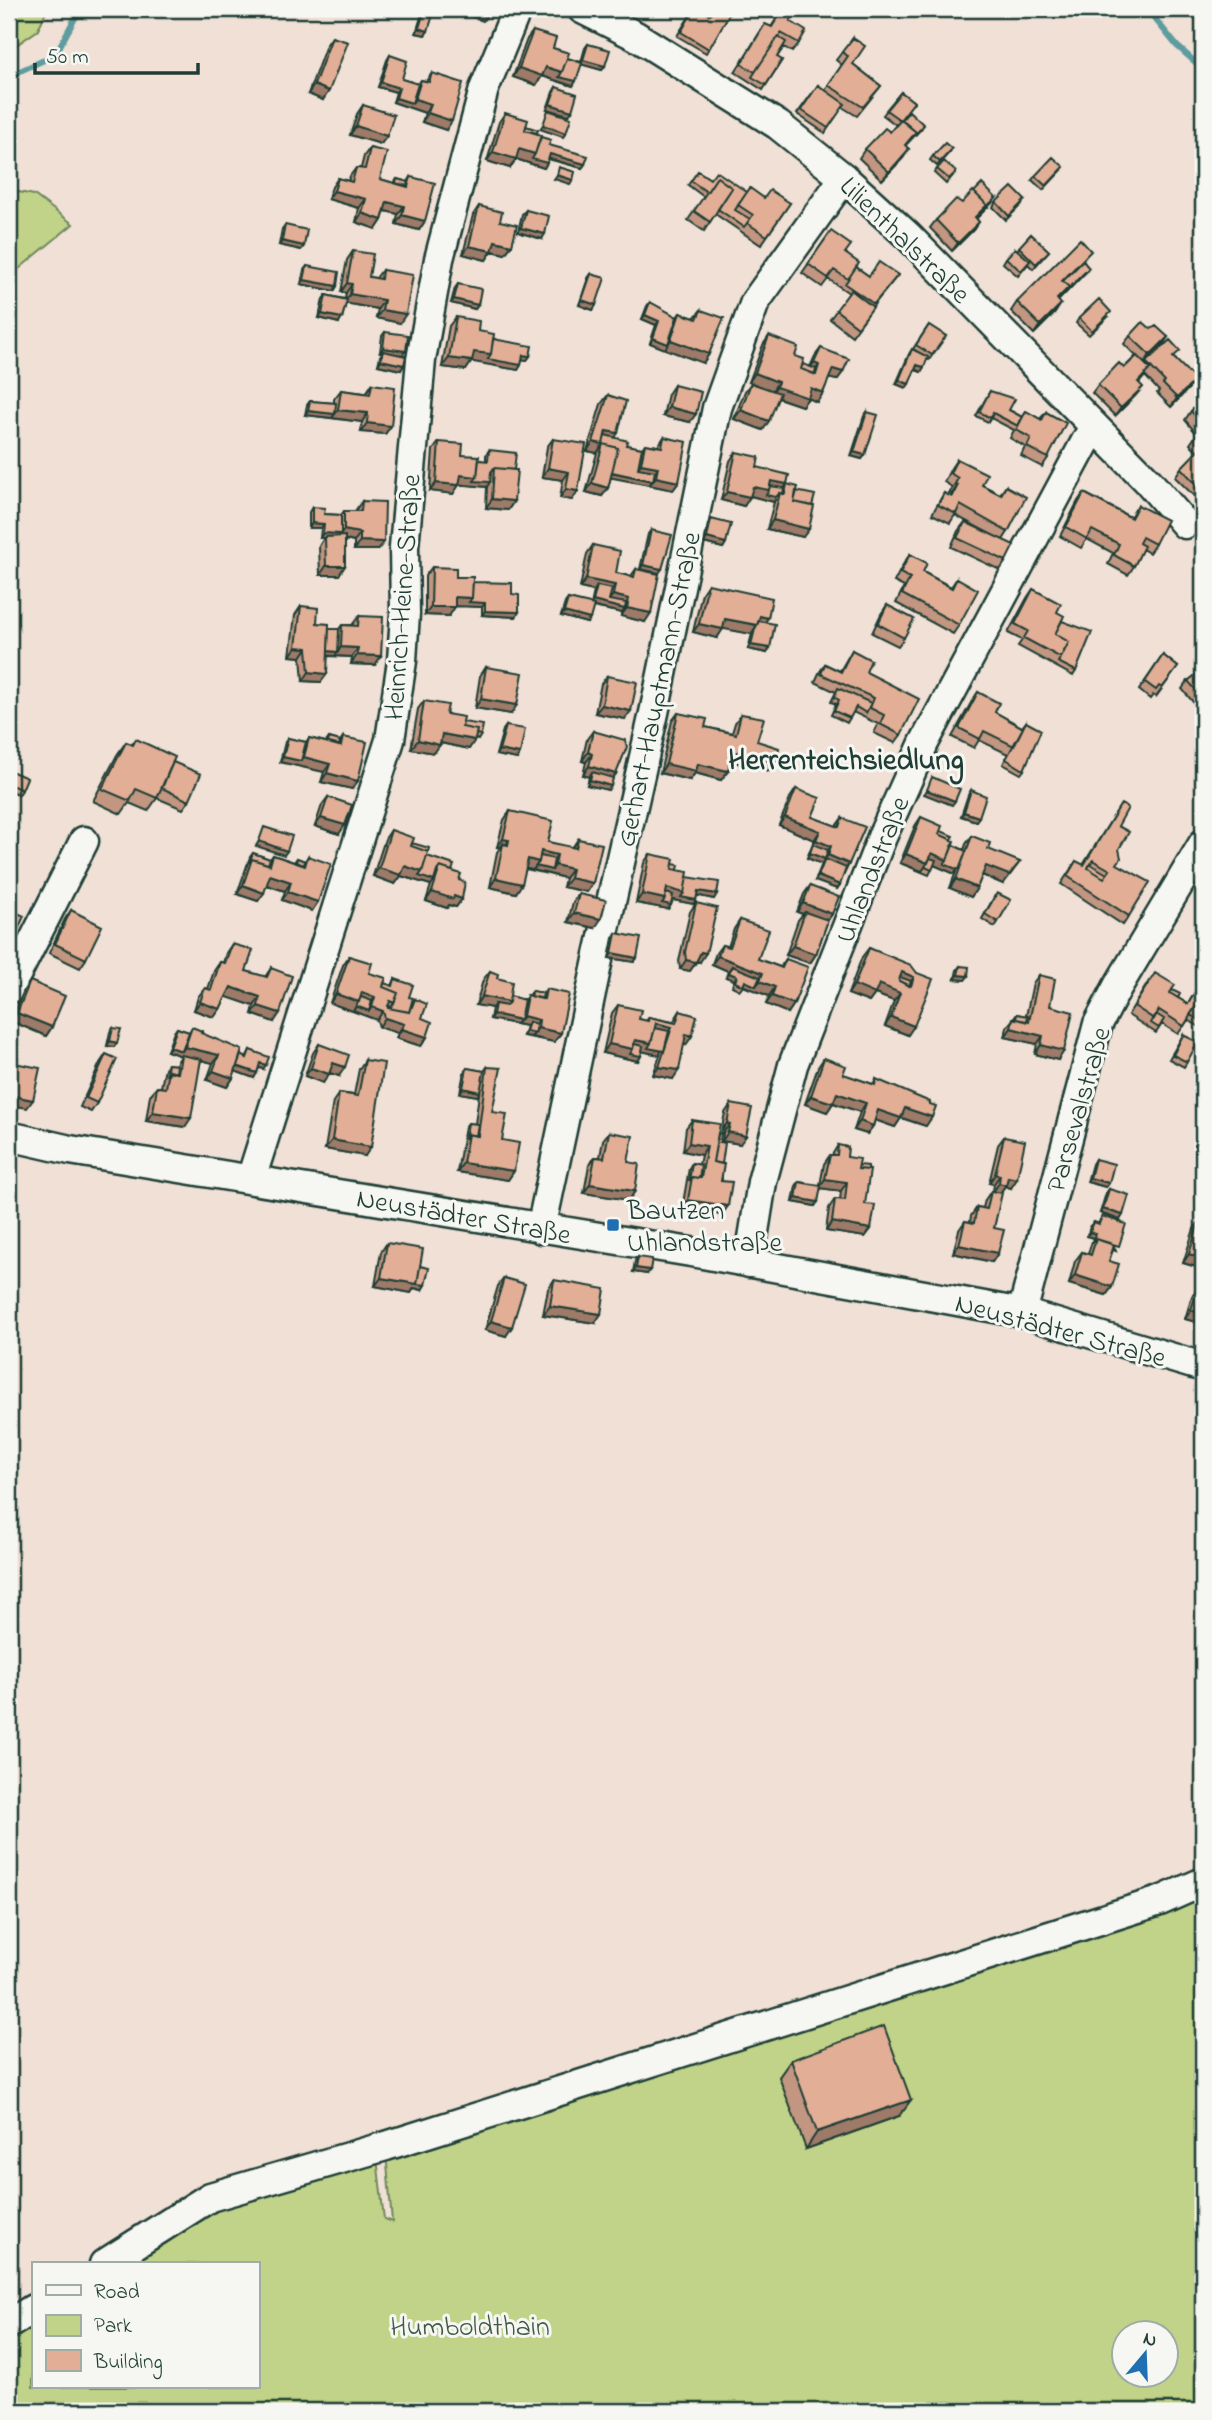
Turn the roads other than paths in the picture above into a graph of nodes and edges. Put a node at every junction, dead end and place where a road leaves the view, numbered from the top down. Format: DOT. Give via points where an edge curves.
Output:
graph roads {
  1 [pos="517,9"];
  2 [pos="582,9"];
  3 [pos="844,178"];
  4 [pos="1094,426"];
  5 [pos="1185,524"];
  6 [pos="84,841"];
  7 [pos="1203,844"];
  8 [pos="9,989"];
  9 [pos="9,1136"];
  10 [pos="251,1179"];
  11 [pos="541,1229"];
  12 [pos="750,1263"];
  13 [pos="1022,1313"];
  14 [pos="1203,1367"];
  15 [pos="1203,1882"];
  16 [pos="107,2262"];
  17 [pos="32,2310"];
  18 [pos="9,2324"];
  1 -- 10 [label="street, Heinrich-Heine-Straße" via="484,89 439,259 421,360 404,547 402,661 390,740"];
  2 -- 3 [label="street, Lilienthalstraße" via="636,36 778,125"];
  3 -- 4 [label="street, Lilienthalstraße" via="908,236"];
  3 -- 11 [label="street, Gerhart-Hauptmann-Straße" via="755,302 717,408"];
  4 -- 5 [label="street, Lilienthalstraße"];
  4 -- 12 [label="street, Uhlandstraße" via="924,743 882,837 785,1090 762,1182"];
  6 -- 8 [label="street"];
  7 -- 13 [label="street, Parsevalstraße" via="1098,1024"];
  9 -- 10 [label="street, Neustädter Straße"];
  10 -- 11 [label="street, Neustädter Straße"];
  11 -- 12 [label="street, Neustädter Straße"];
  12 -- 13 [label="street, Neustädter Straße"];
  13 -- 14 [label="street, Neustädter Straße"];
  15 -- 16 [label="street" via="1120,1913 376,2149 210,2197"];
  17 -- 18 [label="street"];
}
